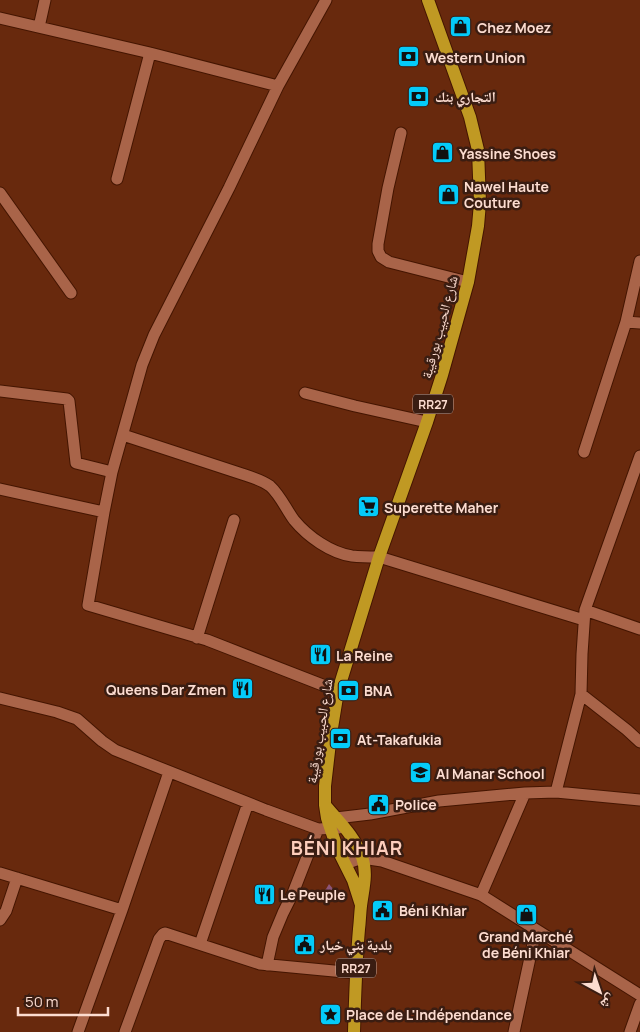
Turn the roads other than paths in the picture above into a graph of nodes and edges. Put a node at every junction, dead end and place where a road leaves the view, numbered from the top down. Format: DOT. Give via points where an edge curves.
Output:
graph roads {
  1 [pos="45,0"];
  2 [pos="326,0"];
  3 [pos="428,0"];
  4 [pos="0,18"];
  5 [pos="39,27"];
  6 [pos="150,53"];
  7 [pos="278,86"];
  8 [pos="401,132"];
  9 [pos="117,179"];
  10 [pos="0,194"];
  11 [pos="640,261"];
  12 [pos="468,282"];
  13 [pos="71,293"];
  14 [pos="626,322"];
  15 [pos="640,323"];
  16 [pos="0,391"];
  17 [pos="305,393"];
  18 [pos="427,422"];
  19 [pos="123,436"];
  20 [pos="584,452"];
  21 [pos="640,456"];
  22 [pos="112,472"];
  23 [pos="0,489"];
  24 [pos="104,512"];
  25 [pos="234,520"];
  26 [pos="379,557"];
  27 [pos="584,615"];
  28 [pos="640,629"];
  29 [pos="197,638"];
  30 [pos="338,691"];
  31 [pos="581,694"];
  32 [pos="0,698"];
  33 [pos="640,742"];
  34 [pos="169,772"];
  35 [pos="556,792"];
  36 [pos="525,793"];
  37 [pos="640,800"];
  38 [pos="248,803"];
  39 [pos="328,825"];
  40 [pos="362,858"];
  41 [pos="345,864"];
  42 [pos="0,873"];
  43 [pos="17,878"];
  44 [pos="481,895"];
  45 [pos="361,905"];
  46 [pos="122,910"];
  47 [pos="0,920"];
  48 [pos="536,930"];
  49 [pos="200,944"];
  50 [pos="267,965"];
  51 [pos="355,973"];
  52 [pos="640,995"];
  53 [pos="640,1004"];
  54 [pos="78,1032"];
  55 [pos="125,1032"];
  56 [pos="354,1032"];
  57 [pos="514,1032"];
  58 [pos="630,1032"];
  1 -- 5 [label="street"];
  2 -- 7 [label="street"];
  3 -- 12 [label="main road, شارع الحبيب بورقيبة / RR27" via="470,117 478,150 480,203"];
  4 -- 5 [label="street"];
  5 -- 6 [label="street"];
  6 -- 7 [label="street"];
  6 -- 9 [label="street"];
  7 -- 19 [label="street" via="154,335 142,365"];
  8 -- 12 [label="street" via="388,188 379,254 389,262"];
  10 -- 13 [label="street"];
  11 -- 14 [label="street"];
  12 -- 18 [label="main road, شارع الحبيب بورقيبة / RR27"];
  14 -- 15 [label="street"];
  14 -- 20 [label="street"];
  16 -- 22 [label="street" via="67,398 76,463"];
  17 -- 18 [label="street"];
  18 -- 26 [label="main road, شارع الحبيب بورقيبة / RR27"];
  19 -- 22 [label="street"];
  19 -- 26 [label="street" via="260,481 274,490 304,530 331,549 353,556"];
  21 -- 27 [label="street"];
  22 -- 24 [label="street"];
  23 -- 24 [label="street"];
  24 -- 29 [label="street" via="88,605"];
  25 -- 29 [label="street"];
  26 -- 27 [label="street"];
  26 -- 30 [label="main road, شارع الحبيب بورقيبة / RR27"];
  27 -- 28 [label="street"];
  27 -- 31 [label="street"];
  29 -- 30 [label="street"];
  30 -- 39 [label="main road, شارع الحبيب بورقيبة / RR27" via="325,786"];
  31 -- 33 [label="street"];
  31 -- 35 [label="street"];
  32 -- 34 [label="street" via="77,719 110,747"];
  34 -- 38 [label="street"];
  34 -- 46 [label="street"];
  35 -- 36 [label="street"];
  35 -- 37 [label="street"];
  36 -- 39 [label="street" via="439,801"];
  36 -- 44 [label="street"];
  38 -- 39 [label="street"];
  38 -- 49 [label="street"];
  39 -- 40 [label="main road, شارع الحبيب بورقيبة / RR27" via="345,828 356,842"];
  39 -- 41 [label="main road, شارع الحبيب بورقيبة / RR27"];
  39 -- 50 [label="street" via="282,913"];
  40 -- 41 [label="street"];
  40 -- 44 [label="street" via="382,861"];
  40 -- 45 [label="main road, شارع الحبيب بورقيبة / RR27" via="365,875"];
  41 -- 45 [label="main road, شارع الحبيب بورقيبة / RR27"];
  42 -- 43 [label="street"];
  43 -- 46 [label="street"];
  43 -- 47 [label="street"];
  44 -- 48 [label="street"];
  45 -- 51 [label="main road, شارع الحبيب بورقيبة / RR27"];
  46 -- 54 [label="street"];
  48 -- 52 [label="street"];
  48 -- 57 [label="street"];
  49 -- 50 [label="street"];
  49 -- 55 [label="street" via="167,933 161,936"];
  50 -- 51 [label="street"];
  51 -- 56 [label="main road, شارع الحبيب بورقيبة / RR27"];
  53 -- 58 [label="street"];
}
